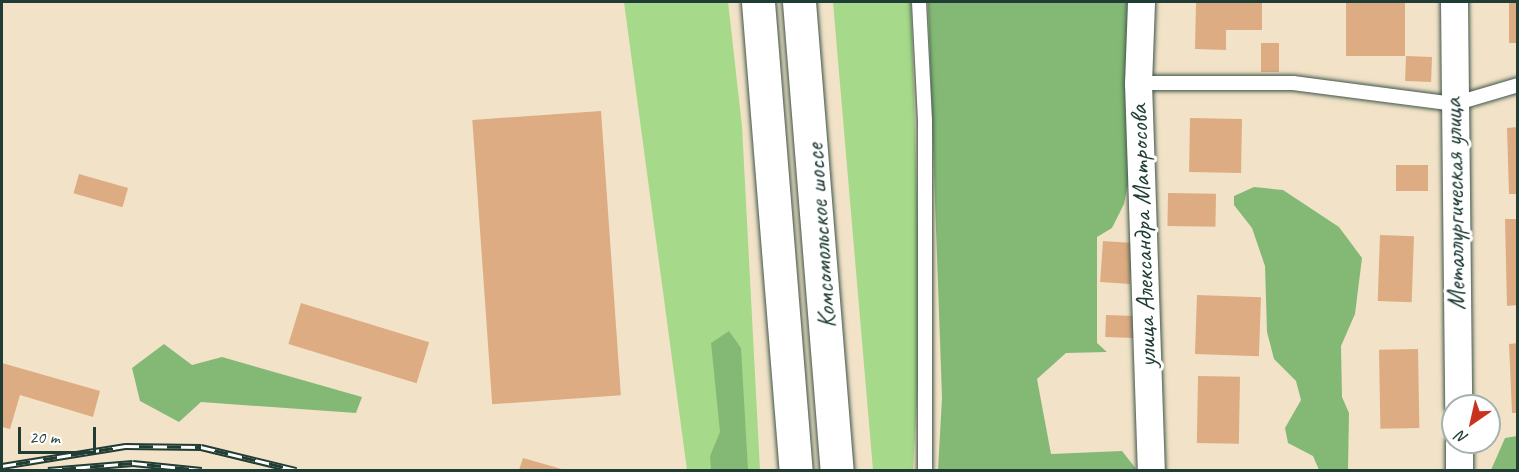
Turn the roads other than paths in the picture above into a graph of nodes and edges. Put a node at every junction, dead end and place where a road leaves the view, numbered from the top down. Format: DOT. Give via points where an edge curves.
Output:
graph roads {
  1 [pos="758,2"];
  2 [pos="799,2"];
  3 [pos="919,2"];
  4 [pos="1141,2"];
  5 [pos="1454,2"];
  6 [pos="1138,83"];
  7 [pos="1518,85"];
  8 [pos="1454,104"];
  9 [pos="1458,394"];
  10 [pos="1459,454"];
  11 [pos="796,471"];
  12 [pos="837,471"];
  13 [pos="925,471"];
  14 [pos="1151,471"];
  15 [pos="1459,471"];
  1 -- 11 [label="main road, Комсомольское шоссе"];
  2 -- 12 [label="main road, Комсомольское шоссе"];
  3 -- 13 [label="lane" via="926,132"];
  4 -- 6 [label="street, улица Александра Матросова"];
  5 -- 8 [label="street, Металлургическая улица"];
  6 -- 8 [label="lane" via="1293,83"];
  6 -- 14 [label="street, улица Александра Матросова"];
  7 -- 8 [label="lane"];
  8 -- 9 [label="street, Металлургическая улица"];
  10 -- 15 [label="street"];
}
